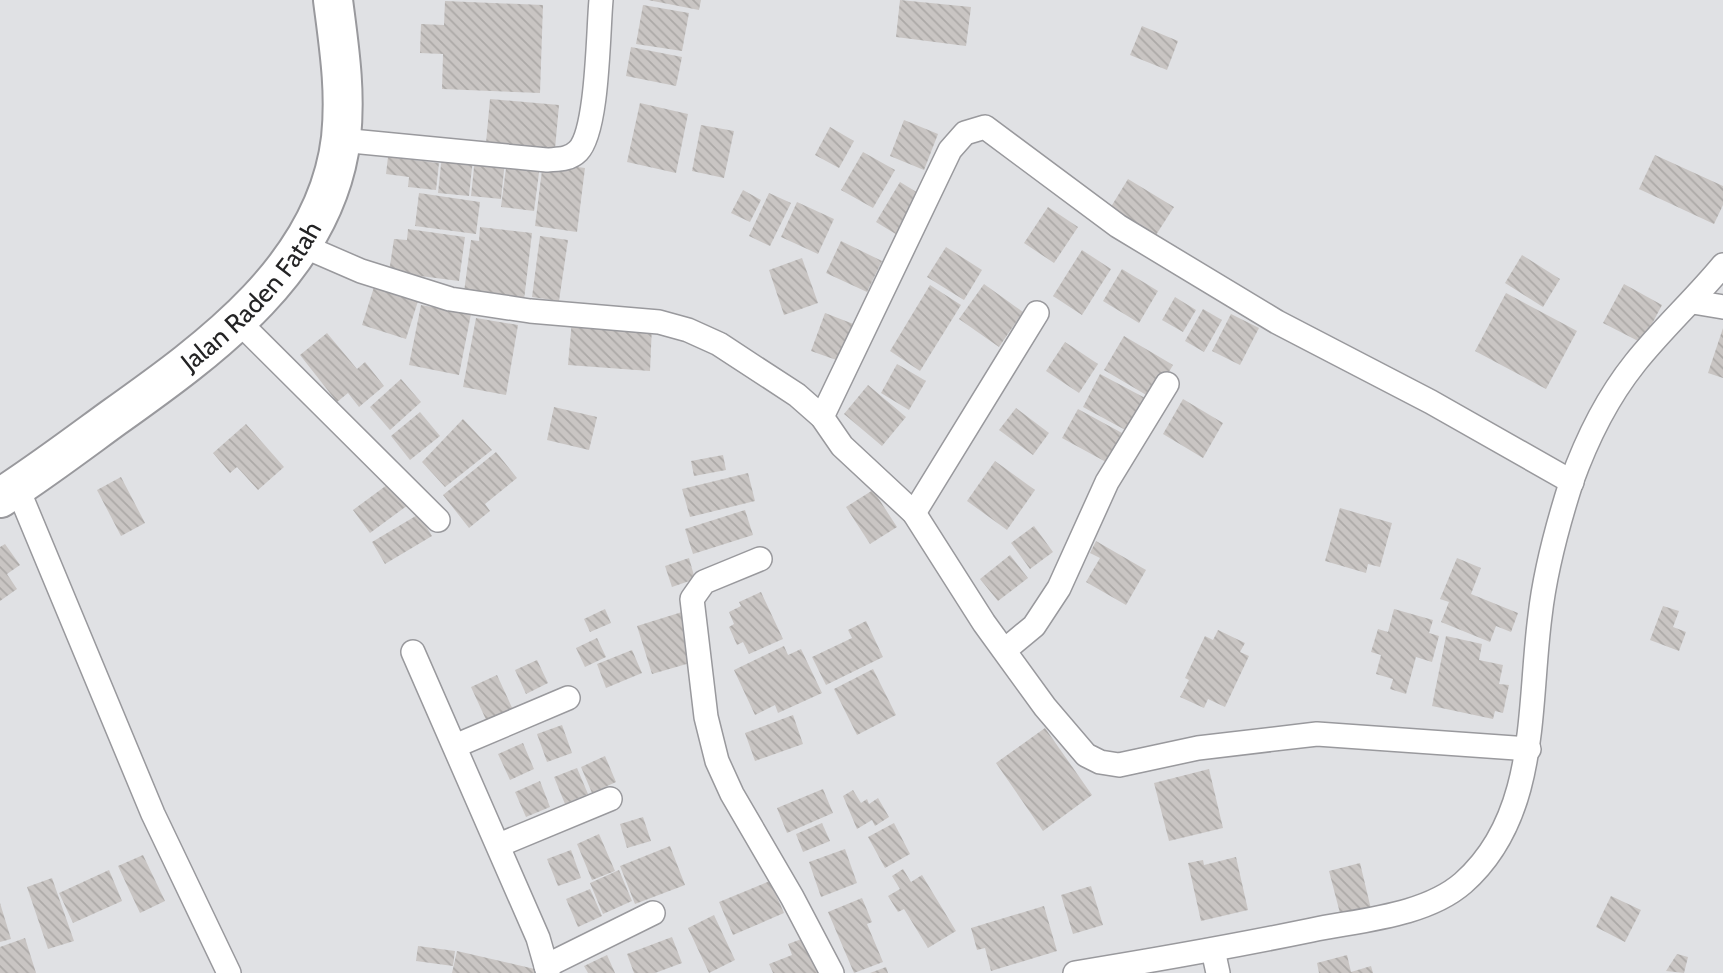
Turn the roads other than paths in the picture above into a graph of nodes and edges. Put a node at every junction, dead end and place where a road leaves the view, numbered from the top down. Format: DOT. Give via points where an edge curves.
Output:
graph roads {
  1 [pos="333,0"];
  2 [pos="601,0"];
  3 [pos="341,140"];
  4 [pos="301,245"];
  5 [pos="1723,265"];
  6 [pos="1693,302"];
  7 [pos="1723,307"];
  8 [pos="1037,313"];
  9 [pos="239,323"];
  10 [pos="1167,384"];
  11 [pos="822,417"];
  12 [pos="1572,482"];
  13 [pos="8,493"];
  14 [pos="914,513"];
  15 [pos="438,520"];
  16 [pos="760,559"];
  17 [pos="1005,650"];
  18 [pos="413,652"];
  19 [pos="568,698"];
  20 [pos="455,746"];
  21 [pos="1529,749"];
  22 [pos="610,799"];
  23 [pos="499,845"];
  24 [pos="653,913"];
  25 [pos="1213,950"];
  26 [pos="547,969"];
  27 [pos="229,973"];
  28 [pos="832,973"];
  29 [pos="1075,973"];
  30 [pos="1218,973"];
  1 -- 3 [label="highway, Jalan Raden Fatah" via="345,84"];
  2 -- 3 [label="street" via="591,127 576,154 567,159"];
  3 -- 4 [label="highway, Jalan Raden Fatah" via="332,178"];
  4 -- 9 [label="highway, Jalan Raden Fatah"];
  4 -- 11 [label="street" via="361,271 450,299 530,311 659,321 688,330 719,344"];
  5 -- 6 [label="street"];
  6 -- 7 [label="street"];
  6 -- 12 [label="street" via="1636,363 1616,392 1590,436"];
  8 -- 14 [label="street"];
  9 -- 13 [label="highway, Jalan Raden Fatah"];
  9 -- 15 [label="street"];
  10 -- 17 [label="street" via="1107,482 1059,588 1034,626"];
  11 -- 12 [label="street" via="950,150 965,133 985,127 1118,226 1277,323 1431,402"];
  11 -- 14 [label="street" via="842,446"];
  12 -- 21 [label="street" via="1541,606"];
  13 -- 27 [label="street"];
  14 -- 17 [label="street"];
  16 -- 28 [label="street" via="704,582 692,599 706,717 724,780"];
  17 -- 21 [label="street" via="1071,738 1086,755 1100,762 1119,765 1198,748 1317,734"];
  18 -- 20 [label="street"];
  19 -- 20 [label="street"];
  20 -- 23 [label="street"];
  21 -- 25 [label="street" via="1500,834 1462,884 1394,913"];
  22 -- 23 [label="street"];
  23 -- 26 [label="street"];
  24 -- 26 [label="street"];
  25 -- 29 [label="street"];
  25 -- 30 [label="street"];
}
